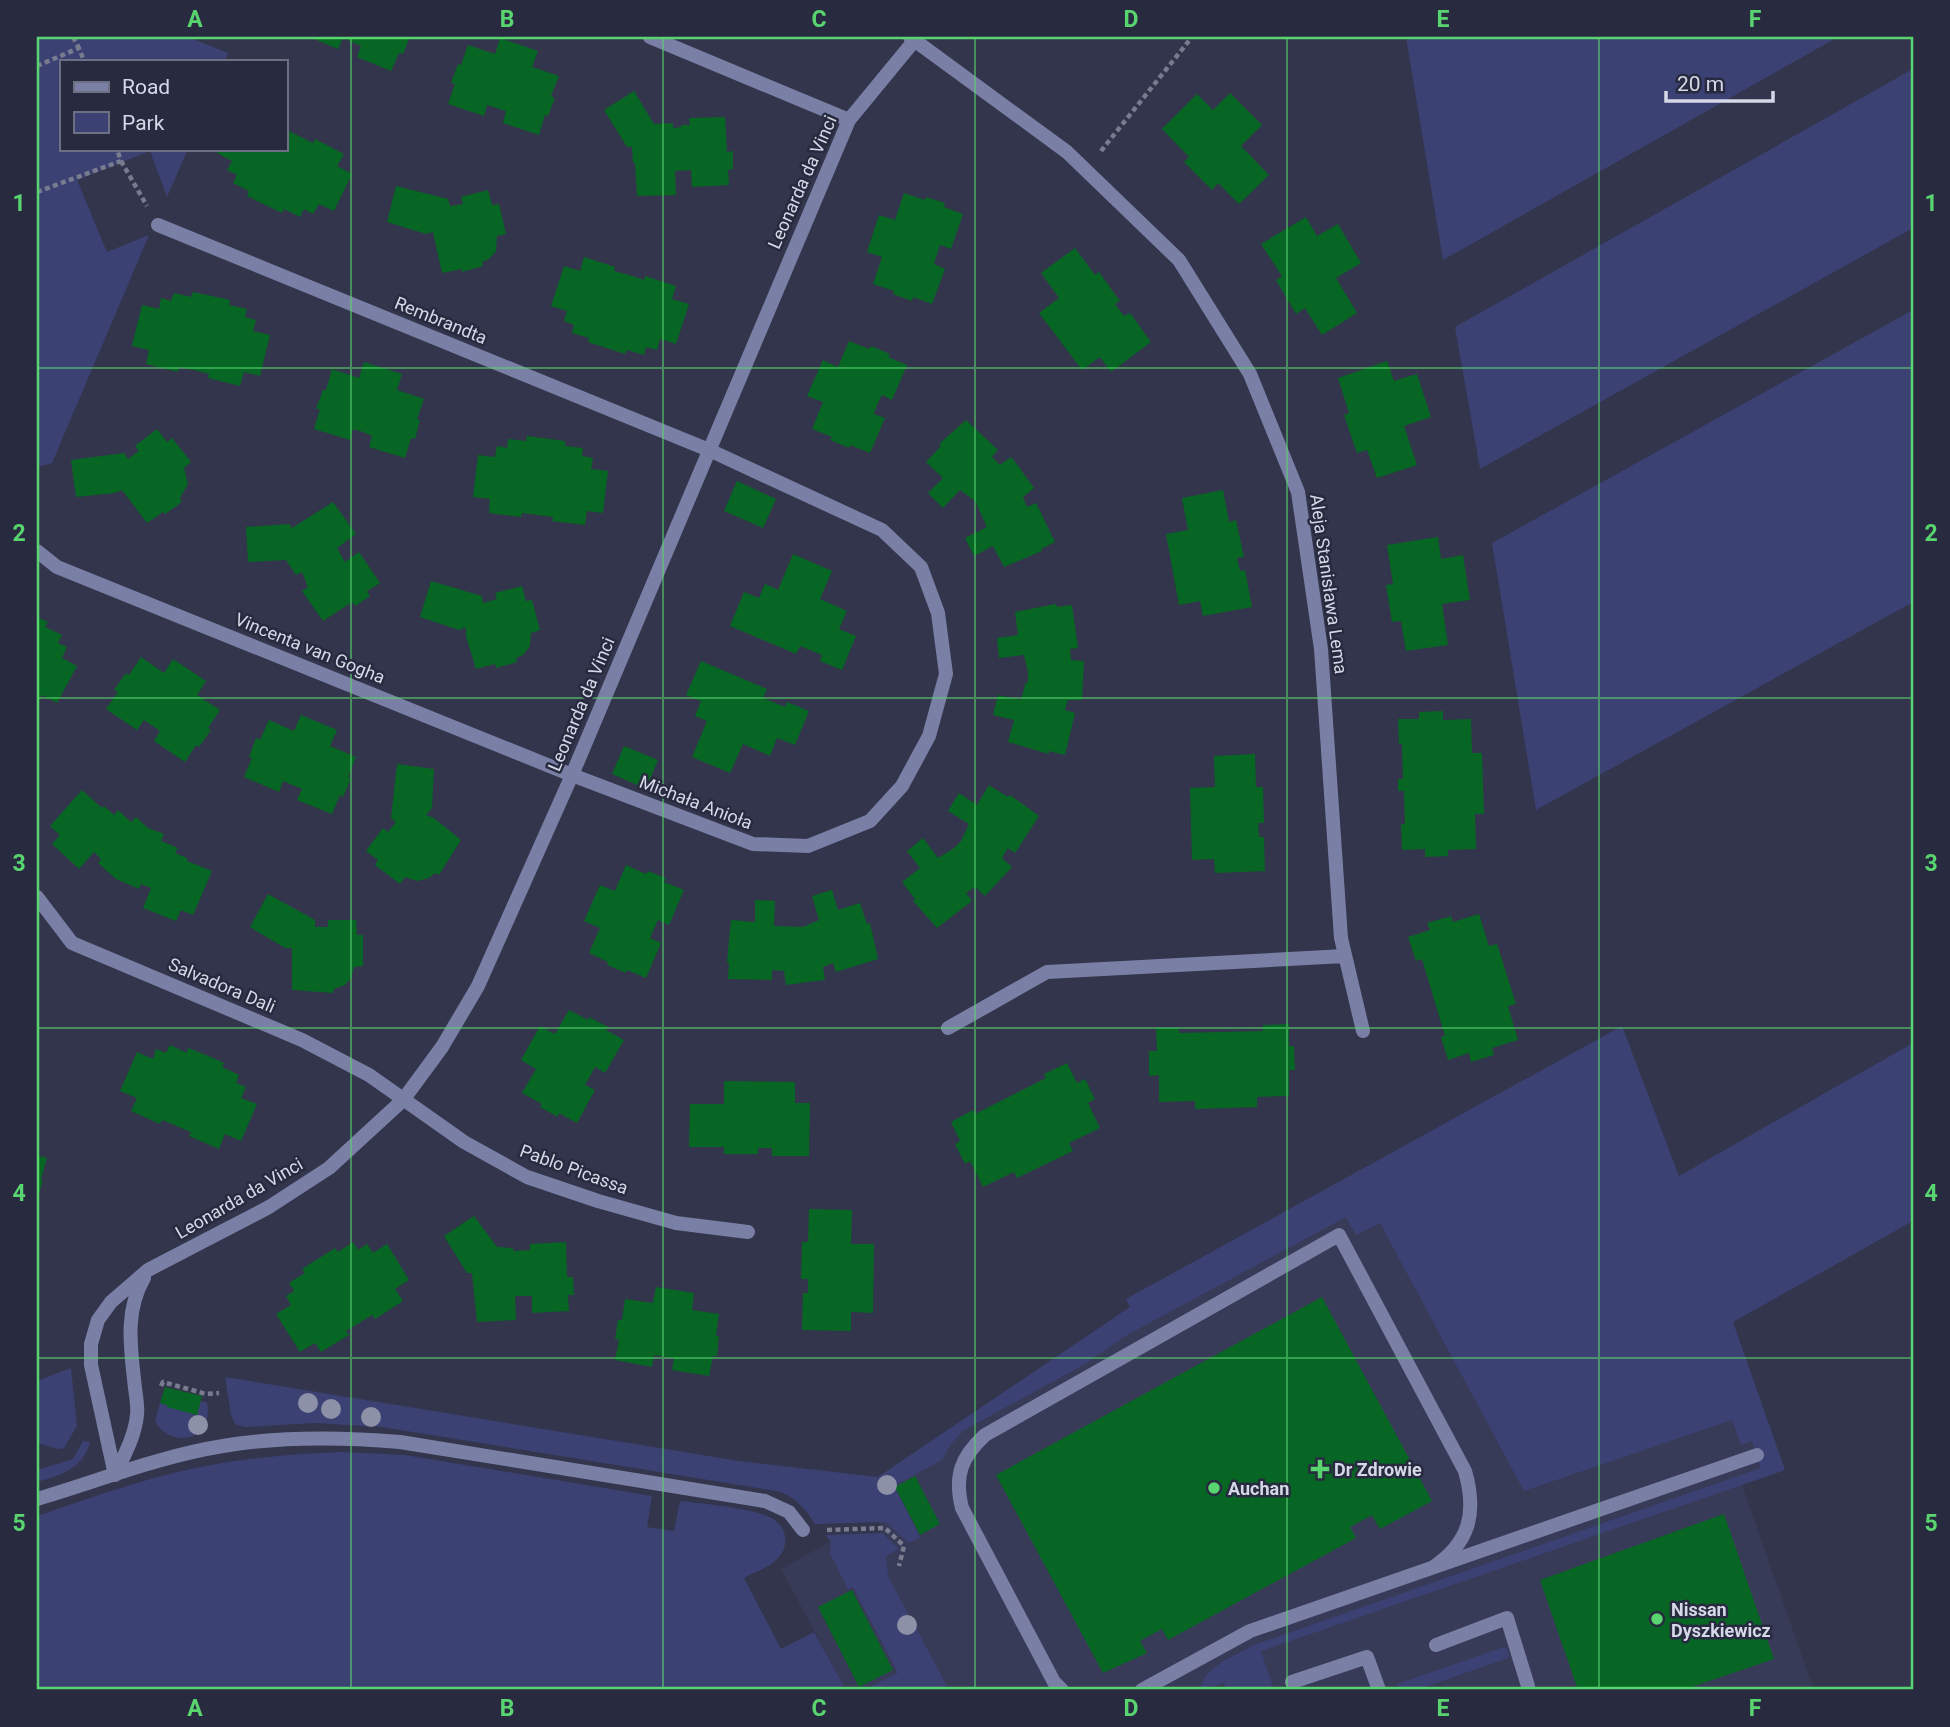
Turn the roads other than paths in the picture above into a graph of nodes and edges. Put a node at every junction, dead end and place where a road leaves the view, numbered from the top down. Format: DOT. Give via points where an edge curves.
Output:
graph roads {
  1 [pos="650,37"];
  2 [pos="912,39"];
  3 [pos="849,120"];
  4 [pos="158,225"];
  5 [pos="709,450"];
  6 [pos="37,551"];
  7 [pos="572,775"];
  8 [pos="37,897"];
  9 [pos="1345,956"];
  10 [pos="948,1028"];
  11 [pos="1363,1031"];
  12 [pos="403,1100"];
  13 [pos="748,1232"];
  14 [pos="148,1270"];
  15 [pos="1757,1455"];
  16 [pos="115,1475"];
  17 [pos="37,1499"];
  18 [pos="803,1530"];
  19 [pos="1432,1568"];
  20 [pos="1436,1646"];
  21 [pos="1292,1682"];
  22 [pos="1524,1689"];
  23 [pos="1062,1690"];
  24 [pos="1142,1690"];
  25 [pos="1379,1690"];
  1 -- 3 [label="street"];
  2 -- 3 [label="street, Leonarda da Vinci"];
  2 -- 9 [label="street, Aleja Stanisława Lema" via="1067,152 1179,260 1250,374 1298,492 1321,649"];
  3 -- 5 [label="street, Leonarda da Vinci"];
  4 -- 5 [label="street, Rembrandta"];
  5 -- 7 [label="street, Leonarda da Vinci"];
  5 -- 7 [label="street, Michała Anioła" via="882,530 920,567 938,613 946,674 929,736 902,786 870,821 808,846 753,844"];
  6 -- 7 [label="street, Vincenta van Gogha" via="57,566"];
  7 -- 12 [label="street, Leonarda da Vinci" via="478,985 442,1047"];
  8 -- 12 [label="street, Salvadora Dali" via="72,943 302,1040 369,1075"];
  9 -- 10 [label="street" via="1047,972"];
  9 -- 11 [label="street, Aleja Stanisława Lema"];
  12 -- 13 [label="street, Pablo Picassa" via="464,1142 527,1177 676,1223"];
  12 -- 14 [label="street, Leonarda da Vinci" via="329,1168 269,1207"];
  14 -- 16 [label="street" via="131,1312 137,1413"];
  14 -- 16 [label="street, Leonarda da Vinci" via="111,1303 99,1320 92,1344 91,1365"];
  15 -- 19 [label="street"];
  16 -- 17 [label="street"];
  16 -- 18 [label="street" via="224,1445 351,1438 765,1501 789,1512"];
  19 -- 23 [label="street" via="1451,1554 1468,1526 1471,1504 1465,1471 1339,1235 971,1447 958,1477 962,1508"];
  19 -- 24 [label="street" via="1250,1631"];
  20 -- 22 [label="street" via="1507,1618"];
  21 -- 25 [label="street" via="1367,1657"];
}
